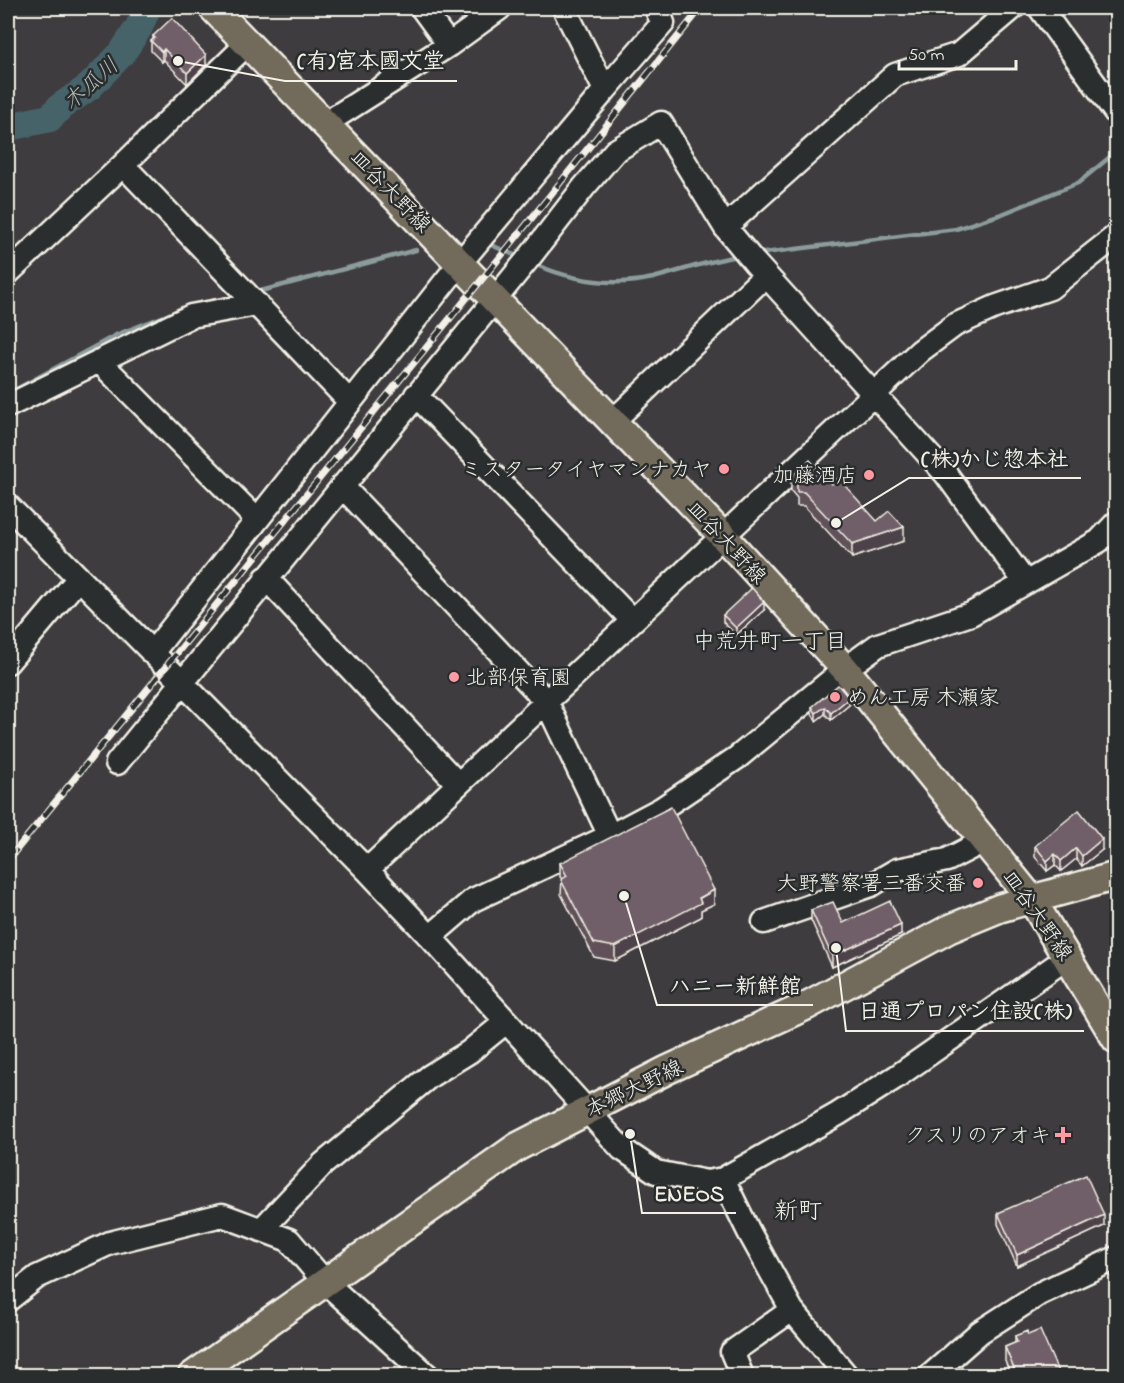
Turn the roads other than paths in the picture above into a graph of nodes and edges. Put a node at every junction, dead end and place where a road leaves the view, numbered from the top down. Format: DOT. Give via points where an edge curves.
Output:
graph roads {
  1 [pos="213,8"];
  2 [pos="422,8"];
  3 [pos="500,8"];
  4 [pos="564,8"];
  5 [pos="656,8"];
  6 [pos="1013,8"];
  7 [pos="1040,8"];
  8 [pos="248,43"];
  9 [pos="449,45"];
  10 [pos="606,90"];
  11 [pos="1116,113"];
  12 [pos="326,123"];
  13 [pos="123,165"];
  14 [pos="725,227"];
  15 [pos="1116,236"];
  16 [pos="755,262"];
  17 [pos="460,263"];
  18 [pos="8,273"];
  19 [pos="494,299"];
  20 [pos="257,304"];
  21 [pos="99,361"];
  22 [pos="873,394"];
  23 [pos="416,395"];
  24 [pos="350,402"];
  25 [pos="8,406"];
  26 [pos="612,422"];
  27 [pos="342,486"];
  28 [pos="8,506"];
  29 [pos="257,520"];
  30 [pos="1116,523"];
  31 [pos="722,535"];
  32 [pos="266,578"];
  33 [pos="78,579"];
  34 [pos="1025,582"];
  35 [pos="632,620"];
  36 [pos="153,653"];
  37 [pos="8,662"];
  38 [pos="845,669"];
  39 [pos="182,682"];
  40 [pos="546,700"];
  41 [pos="117,763"];
  42 [pos="458,784"];
  43 [pos="610,836"];
  44 [pos="984,841"];
  45 [pos="367,870"];
  46 [pos="1116,876"];
  47 [pos="1032,900"];
  48 [pos="764,922"];
  49 [pos="430,937"];
  50 [pos="1068,957"];
  51 [pos="506,1022"];
  52 [pos="1116,1039"];
  53 [pos="586,1111"];
  54 [pos="723,1179"];
  55 [pos="261,1230"];
  56 [pos="1116,1258"];
  57 [pos="324,1281"];
  58 [pos="8,1300"];
  59 [pos="792,1310"];
  60 [pos="192,1376"];
  61 [pos="428,1376"];
  62 [pos="742,1376"];
  63 [pos="847,1376"];
  64 [pos="930,1376"];
  1 -- 8 [label="main road, 皿谷大野線"];
  2 -- 9 [label="street"];
  3 -- 9 [label="street"];
  4 -- 10 [label="street"];
  5 -- 10 [label="street" via="663,23"];
  6 -- 14 [label="street" via="959,54 895,75"];
  7 -- 11 [label="street"];
  8 -- 12 [label="main road, 皿谷大野線"];
  8 -- 13 [label="street"];
  9 -- 12 [label="street"];
  10 -- 17 [label="street"];
  12 -- 17 [label="main road, 皿谷大野線"];
  13 -- 18 [label="street"];
  13 -- 20 [label="street"];
  14 -- 16 [label="street"];
  14 -- 19 [label="street" via="661,123 615,151"];
  15 -- 22 [label="street" via="1050,288 955,325"];
  16 -- 22 [label="street"];
  16 -- 26 [label="street"];
  17 -- 19 [label="main road, 皿谷大野線"];
  17 -- 24 [label="street"];
  19 -- 23 [label="street"];
  19 -- 26 [label="main road, 皿谷大野線"];
  20 -- 21 [label="street" via="191,316"];
  20 -- 24 [label="street"];
  21 -- 25 [label="street"];
  21 -- 29 [label="street"];
  22 -- 31 [label="street"];
  22 -- 34 [label="street" via="946,474"];
  23 -- 27 [label="street"];
  23 -- 35 [label="street"];
  24 -- 29 [label="street"];
  26 -- 31 [label="main road, 皿谷大野線"];
  27 -- 32 [label="street"];
  27 -- 40 [label="street"];
  28 -- 33 [label="street"];
  29 -- 36 [label="street"];
  30 -- 34 [label="street" via="1099,541"];
  31 -- 35 [label="street"];
  31 -- 38 [label="main road, 皿谷大野線"];
  32 -- 39 [label="street"];
  32 -- 42 [label="street"];
  33 -- 36 [label="street"];
  33 -- 37 [label="street"];
  34 -- 38 [label="street" via="970,614 878,645"];
  35 -- 40 [label="street"];
  36 -- 39 [label="street"];
  38 -- 43 [label="street" via="738,757 661,809"];
  38 -- 44 [label="main road, 皿谷大野線"];
  39 -- 41 [label="street"];
  39 -- 45 [label="street"];
  40 -- 42 [label="street"];
  40 -- 43 [label="street"];
  42 -- 45 [label="street"];
  43 -- 49 [label="street" via="473,900"];
  44 -- 47 [label="main road, 皿谷大野線"];
  44 -- 48 [label="street" via="947,860 897,870 871,885"];
  45 -- 49 [label="street"];
  46 -- 47 [label="main road, 本郷大野線"];
  47 -- 50 [label="main road, 皿谷大野線"];
  47 -- 53 [label="main road, 本郷大野線" via="949,929 806,1006"];
  49 -- 51 [label="street"];
  50 -- 52 [label="main road, 皿谷大野線"];
  50 -- 54 [label="street" via="838,1114"];
  51 -- 53 [label="street"];
  51 -- 55 [label="street" via="469,1052 430,1076 323,1164"];
  53 -- 54 [label="street" via="622,1149 656,1172 707,1182"];
  53 -- 57 [label="main road, 本郷大野線" via="517,1147"];
  54 -- 59 [label="street"];
  55 -- 57 [label="street" via="289,1240"];
  55 -- 58 [label="street" via="222,1215 110,1243 37,1277"];
  56 -- 64 [label="street" via="1039,1294 980,1332"];
  57 -- 60 [label="main road, 本郷大野線"];
  57 -- 61 [label="street"];
  59 -- 62 [label="street" via="732,1352"];
  59 -- 63 [label="street"];
}
